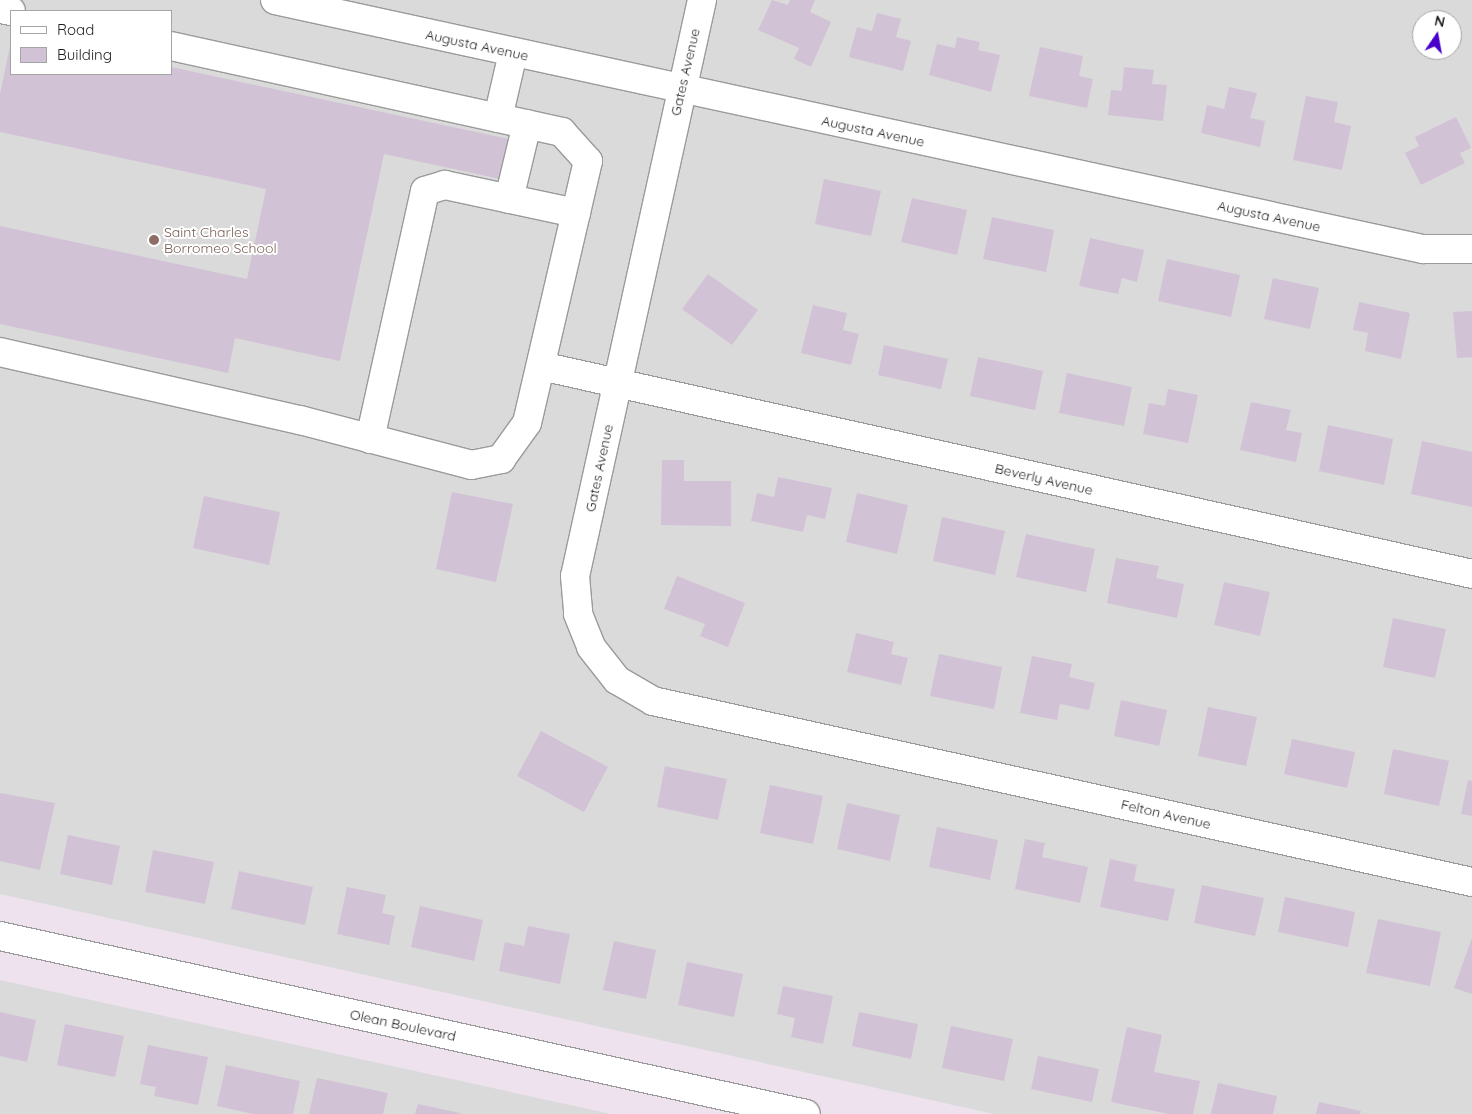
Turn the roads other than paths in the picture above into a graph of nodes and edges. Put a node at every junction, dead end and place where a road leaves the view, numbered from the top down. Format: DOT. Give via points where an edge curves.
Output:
graph roads {
  1 [pos="275,0"];
  2 [pos="702,0"];
  3 [pos="172,46"];
  4 [pos="513,52"];
  5 [pos="681,90"];
  6 [pos="498,118"];
  7 [pos="527,124"];
  8 [pos="509,199"];
  9 [pos="576,213"];
  10 [pos="1472,249"];
  11 [pos="0,352"];
  12 [pos="541,366"];
  13 [pos="616,384"];
  14 [pos="370,439"];
  15 [pos="1472,574"];
  16 [pos="859,746"];
  17 [pos="1472,882"];
  18 [pos="0,936"];
  19 [pos="806,1114"];
  1 -- 4 [label="street, Augusta Avenue"];
  2 -- 5 [label="street, Gates Avenue"];
  3 -- 6 [label="street"];
  4 -- 5 [label="street, Augusta Avenue"];
  4 -- 6 [label="street"];
  5 -- 10 [label="street, Augusta Avenue" via="1423,249"];
  5 -- 13 [label="street, Gates Avenue"];
  6 -- 7 [label="street"];
  7 -- 8 [label="street"];
  7 -- 9 [label="street" via="562,132 588,161"];
  8 -- 9 [label="street"];
  8 -- 14 [label="street" via="445,186 425,191"];
  9 -- 12 [label="street"];
  11 -- 14 [label="street"];
  12 -- 13 [label="street, Beverly Avenue"];
  12 -- 14 [label="street" via="527,423 501,459 471,465"];
  13 -- 15 [label="street, Beverly Avenue"];
  13 -- 16 [label="street, Gates Avenue" via="576,576 578,614 591,647 617,680 653,701"];
  16 -- 17 [label="street, Felton Avenue"];
  18 -- 19 [label="street, Olean Boulevard"];
}
